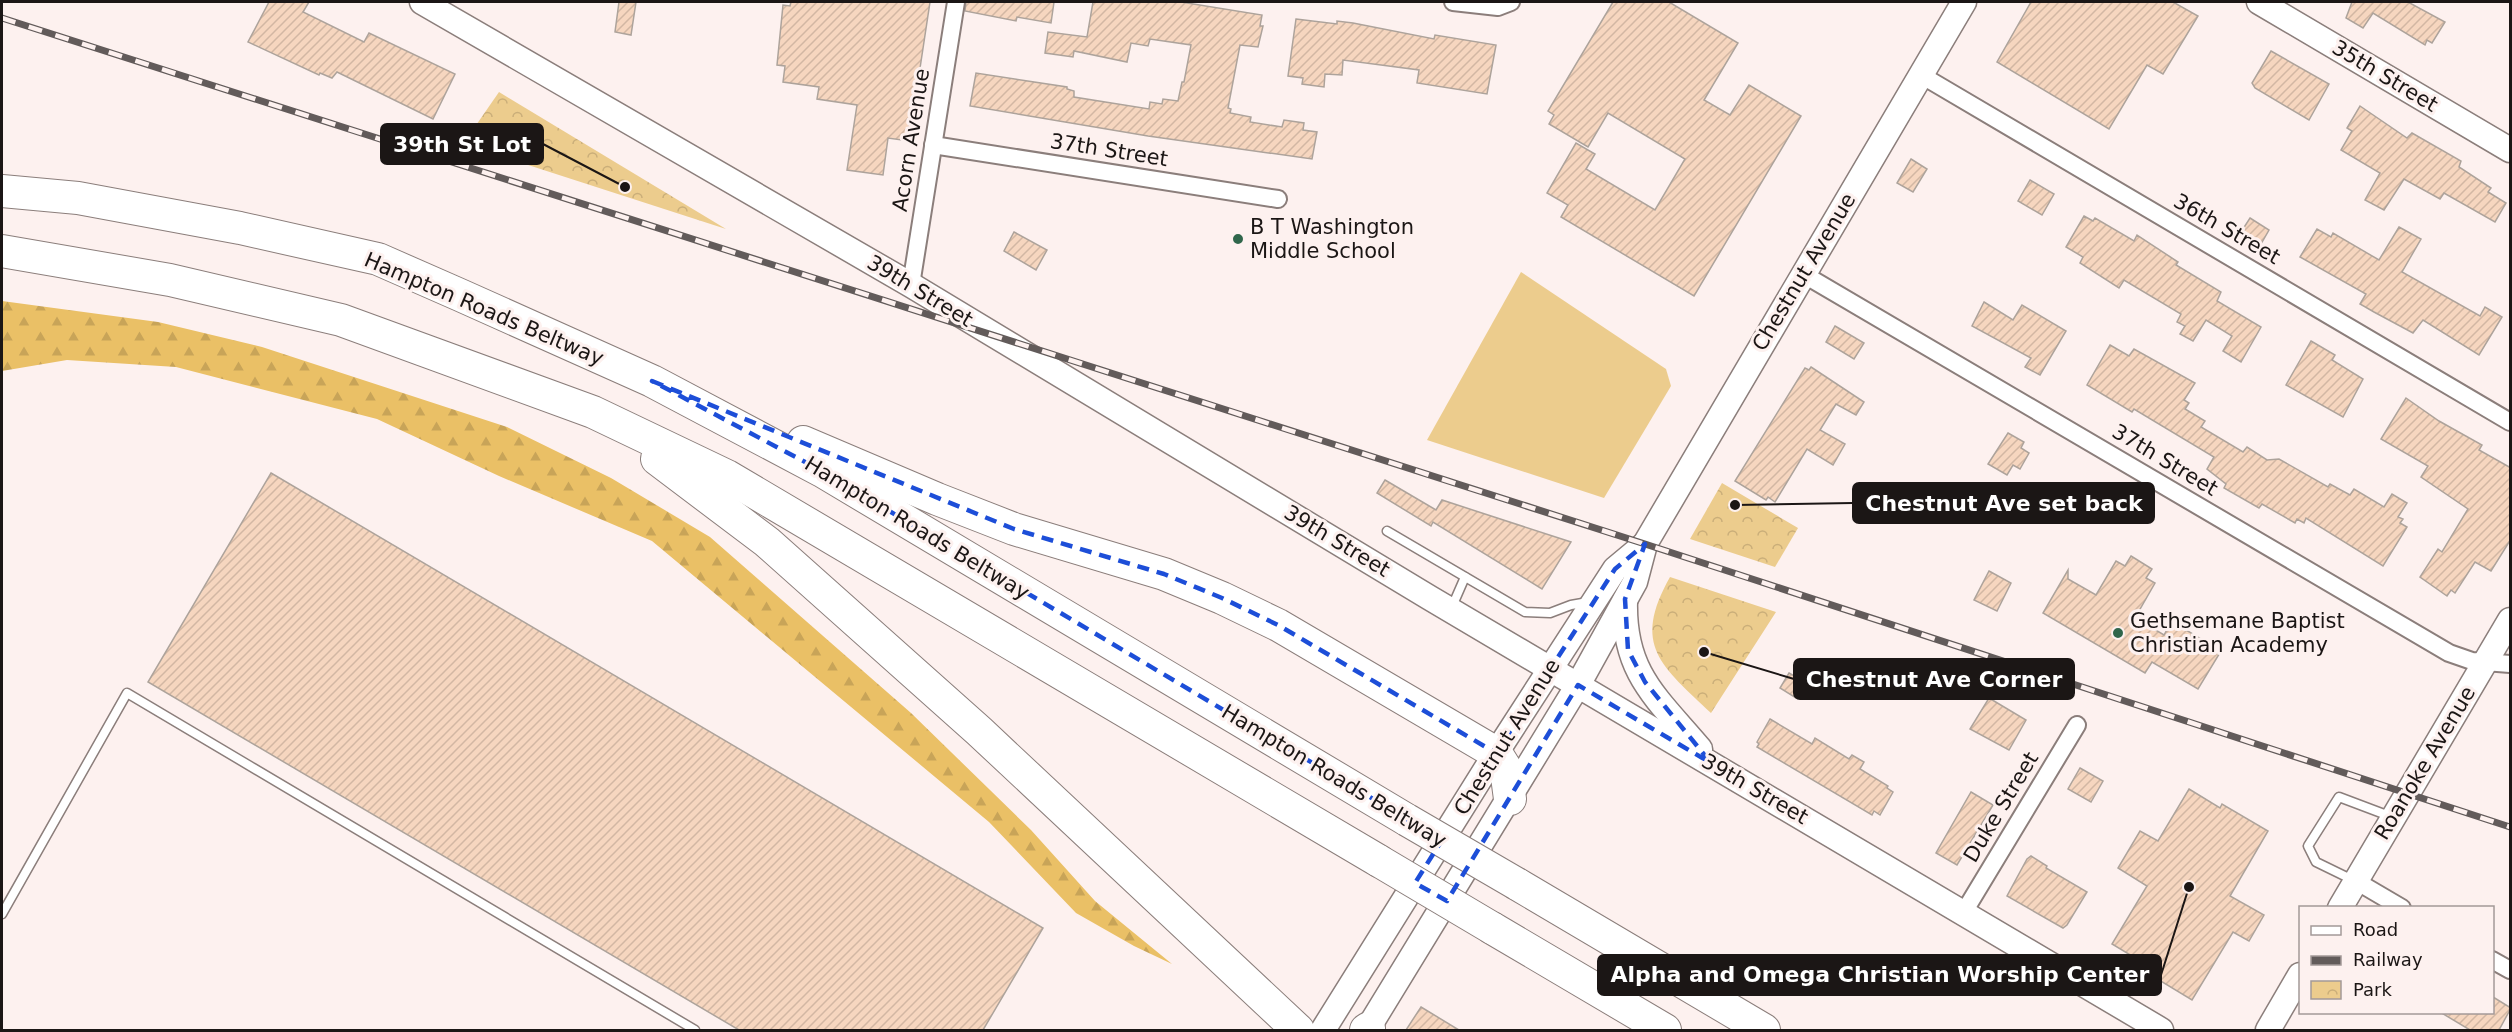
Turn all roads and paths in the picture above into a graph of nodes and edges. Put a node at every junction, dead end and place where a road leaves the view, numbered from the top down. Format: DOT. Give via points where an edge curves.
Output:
graph roads {
  1 [pos="422,2"];
  2 [pos="956,2"];
  3 [pos="1453,2"];
  4 [pos="1511,2"];
  5 [pos="1965,2"];
  6 [pos="2259,2"];
  7 [pos="1921,75"];
  8 [pos="933,144"];
  9 [pos="2511,150"];
  10 [pos="2,191"];
  11 [pos="1278,199"];
  12 [pos="2,251"];
  13 [pos="1803,274"];
  14 [pos="911,285"];
  15 [pos="652,381"];
  16 [pos="593,412"];
  17 [pos="2511,422"];
  18 [pos="1387,531"];
  19 [pos="1645,544"];
  20 [pos="1465,577"];
  21 [pos="1625,599"];
  22 [pos="1594,602"];
  23 [pos="1450,609"];
  24 [pos="2511,620"];
  25 [pos="2486,661"];
  26 [pos="2511,664"];
  27 [pos="1550,668"];
  28 [pos="1578,685"];
  29 [pos="2077,725"];
  30 [pos="1496,753"];
  31 [pos="1711,763"];
  32 [pos="1510,799"];
  33 [pos="2393,818"];
  34 [pos="2356,881"];
  35 [pos="2341,906"];
  36 [pos="2399,906"];
  37 [pos="1964,912"];
  38 [pos="2,914"];
  39 [pos="2494,961"];
  40 [pos="2511,970"];
  41 [pos="2299,978"];
  42 [pos="695,1030"];
  43 [pos="1298,1030"];
  44 [pos="1323,1030"];
  45 [pos="1367,1030"];
  46 [pos="1665,1030"];
  47 [pos="1764,1030"];
  48 [pos="2161,1030"];
  49 [pos="2268,1030"];
  1 -- 14 [label="main road, 39th Street"];
  2 -- 8 [label="street, Acorn Avenue"];
  3 -- 4 [label="street" via="1498,7"];
  5 -- 7 [label="main road, Chestnut Avenue"];
  6 -- 9 [label="main road, 35th Street"];
  7 -- 13 [label="main road, Chestnut Avenue"];
  7 -- 17 [label="street, 36th Street"];
  8 -- 11 [label="street, 37th Street"];
  8 -- 14 [label="street, Acorn Avenue"];
  10 -- 15 [label="highway, Hampton Roads Beltway" via="113,204 378,259"];
  12 -- 16 [label="highway" via="170,280 341,320"];
  13 -- 19 [label="main road, Chestnut Avenue"];
  13 -- 25 [label="street, 37th Street" via="2449,653"];
  14 -- 23 [label="main road, 39th Street"];
  15 -- 30 [label="highway" via="1014,529 1164,574 1222,598 1278,625"];
  15 -- 47 [label="highway, Hampton Roads Beltway, bridge" via="822,471"];
  16 -- 43 [label="highway" via="767,542 979,732"];
  16 -- 46 [label="highway, bridge" via="727,476"];
  18 -- 20 [label="lane"];
  19 -- 21 [label="main road, Chestnut Avenue" via="1635,582"];
  19 -- 22 [label="main road, Chestnut Avenue" via="1615,569"];
  20 -- 22 [label="lane" via="1526,612 1550,613"];
  20 -- 23 [label="lane"];
  21 -- 28 [label="main road, Chestnut Avenue"];
  21 -- 31 [label="main road" via="1624,628 1635,666"];
  22 -- 27 [label="main road, Chestnut Avenue"];
  23 -- 27 [label="main road, 39th Street"];
  24 -- 25 [label="main road, Roanoke Avenue"];
  25 -- 26 [label="street, 37th Street"];
  25 -- 33 [label="main road, Roanoke Avenue"];
  27 -- 28 [label="main road, 39th Street"];
  27 -- 30 [label="main road, Chestnut Avenue"];
  28 -- 31 [label="main road, 39th Street"];
  28 -- 32 [label="main road, Chestnut Avenue"];
  29 -- 37 [label="street, Duke Street"];
  30 -- 32 [label="highway" via="1506,769"];
  30 -- 44 [label="main road, Chestnut Avenue"];
  31 -- 37 [label="main road, 39th Street"];
  32 -- 45 [label="main road, Chestnut Avenue"];
  33 -- 34 [label="main road, Roanoke Avenue"];
  33 -- 34 [label="lane" via="2339,796 2308,846 2316,862"];
  34 -- 35 [label="main road, Roanoke Avenue"];
  34 -- 36 [label="street"];
  37 -- 48 [label="main road, 39th Street"];
  38 -- 42 [label="lane" via="127,693"];
  39 -- 40 [label="street"];
  41 -- 49 [label="main road"];
}
